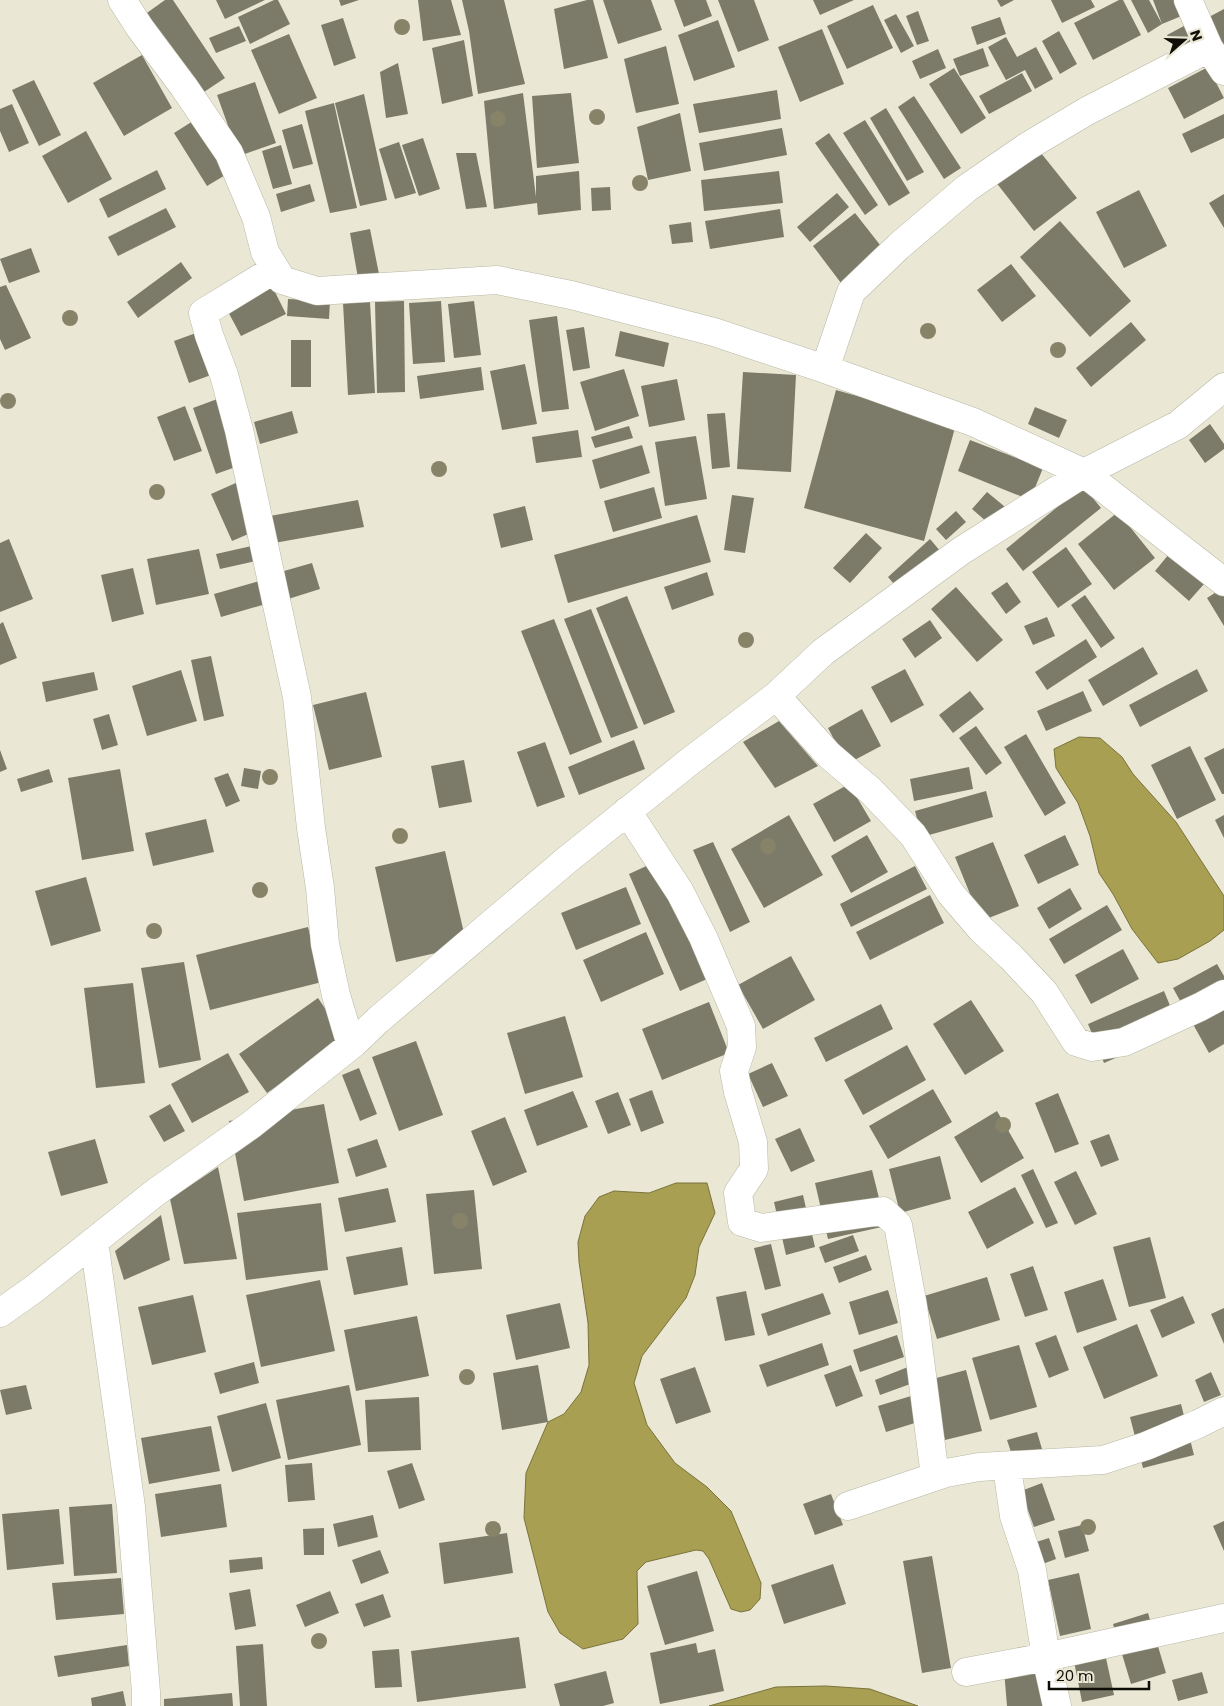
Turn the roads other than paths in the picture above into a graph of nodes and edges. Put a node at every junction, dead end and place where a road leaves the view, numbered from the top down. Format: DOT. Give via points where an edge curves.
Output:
graph roads {
  1 [pos="122,0"];
  2 [pos="1188,0"];
  3 [pos="1209,48"];
  4 [pos="1224,71"];
  5 [pos="275,270"];
  6 [pos="825,369"];
  7 [pos="1224,387"];
  8 [pos="1084,473"];
  9 [pos="1224,582"];
  10 [pos="776,696"];
  11 [pos="627,811"];
  12 [pos="1224,994"];
  13 [pos="354,1043"];
  14 [pos="94,1241"];
  15 [pos="0,1312"];
  16 [pos="1224,1411"];
  17 [pos="1007,1467"];
  18 [pos="935,1476"];
  19 [pos="848,1506"];
  20 [pos="1224,1618"];
  21 [pos="1046,1657"];
  22 [pos="966,1672"];
  23 [pos="146,1706"];
  24 [pos="1057,1706"];
  1 -- 5 [label="street" via="229,153 256,217 264,252"];
  2 -- 3 [label="street"];
  3 -- 4 [label="street"];
  3 -- 6 [label="street" via="1087,111 967,188 851,292"];
  5 -- 6 [label="street" via="282,280 317,291 497,280 654,315"];
  5 -- 13 [label="street" via="203,313 239,430 297,697 325,944 336,995 348,1035"];
  6 -- 8 [label="street" via="973,422"];
  7 -- 8 [label="street" via="1178,425"];
  8 -- 9 [label="street"];
  8 -- 10 [label="street" via="962,551 823,652"];
  10 -- 11 [label="street"];
  10 -- 12 [label="street" via="829,755 871,791 913,835 951,894 1044,992 1076,1042 1092,1047 1124,1042"];
  11 -- 13 [label="street"];
  11 -- 18 [label="street" via="680,892 741,1026 742,1047 734,1071 753,1142 754,1169 738,1193 742,1222 762,1228 883,1211 898,1225 913,1306"];
  13 -- 14 [label="street" via="251,1125 156,1192"];
  14 -- 15 [label="street"];
  14 -- 23 [label="street" via="131,1507"];
  16 -- 17 [label="street" via="1146,1446 1102,1460"];
  17 -- 18 [label="street" via="979,1467"];
  17 -- 21 [label="street" via="1014,1516 1032,1570"];
  18 -- 19 [label="street"];
  20 -- 21 [label="street"];
  21 -- 22 [label="street"];
  21 -- 24 [label="street"];
}
